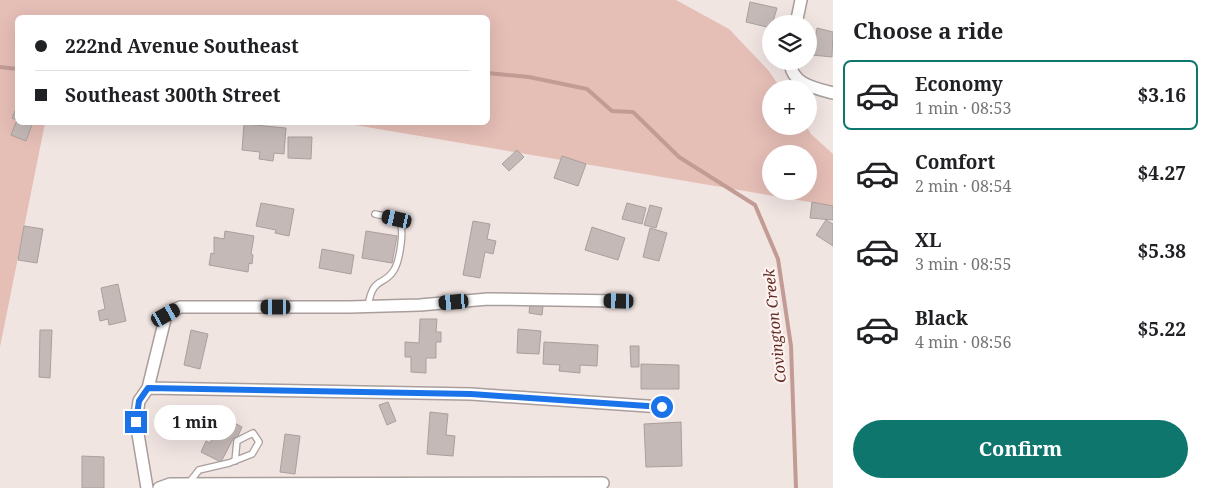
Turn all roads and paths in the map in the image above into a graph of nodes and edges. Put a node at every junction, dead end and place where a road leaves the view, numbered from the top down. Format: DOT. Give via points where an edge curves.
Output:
graph roads {
  1 [pos="801,0"];
  2 [pos="798,15"];
  3 [pos="792,70"];
  4 [pos="833,93"];
  5 [pos="375,214"];
  6 [pos="619,301"];
  7 [pos="368,306"];
  8 [pos="148,388"];
  9 [pos="662,407"];
  10 [pos="235,461"];
  11 [pos="603,483"];
  12 [pos="188,484"];
  13 [pos="147,488"];
  14 [pos="158,488"];
  1 -- 2 [label="street"];
  3 -- 4 [label="street" via="794,76 804,84"];
  5 -- 7 [label="lane" via="397,219 402,233 395,269 373,288"];
  6 -- 7 [label="street" via="488,299"];
  7 -- 8 [label="street" via="180,307 166,315"];
  8 -- 9 [label="street" via="471,394"];
  8 -- 13 [label="street" via="139,401 136,422"];
  10 -- 10 [label="lane" via="252,454 259,442 253,433 237,441"];
  10 -- 12 [label="lane" via="199,470"];
  11 -- 12 [label="street"];
  12 -- 14 [label="street"];
}
